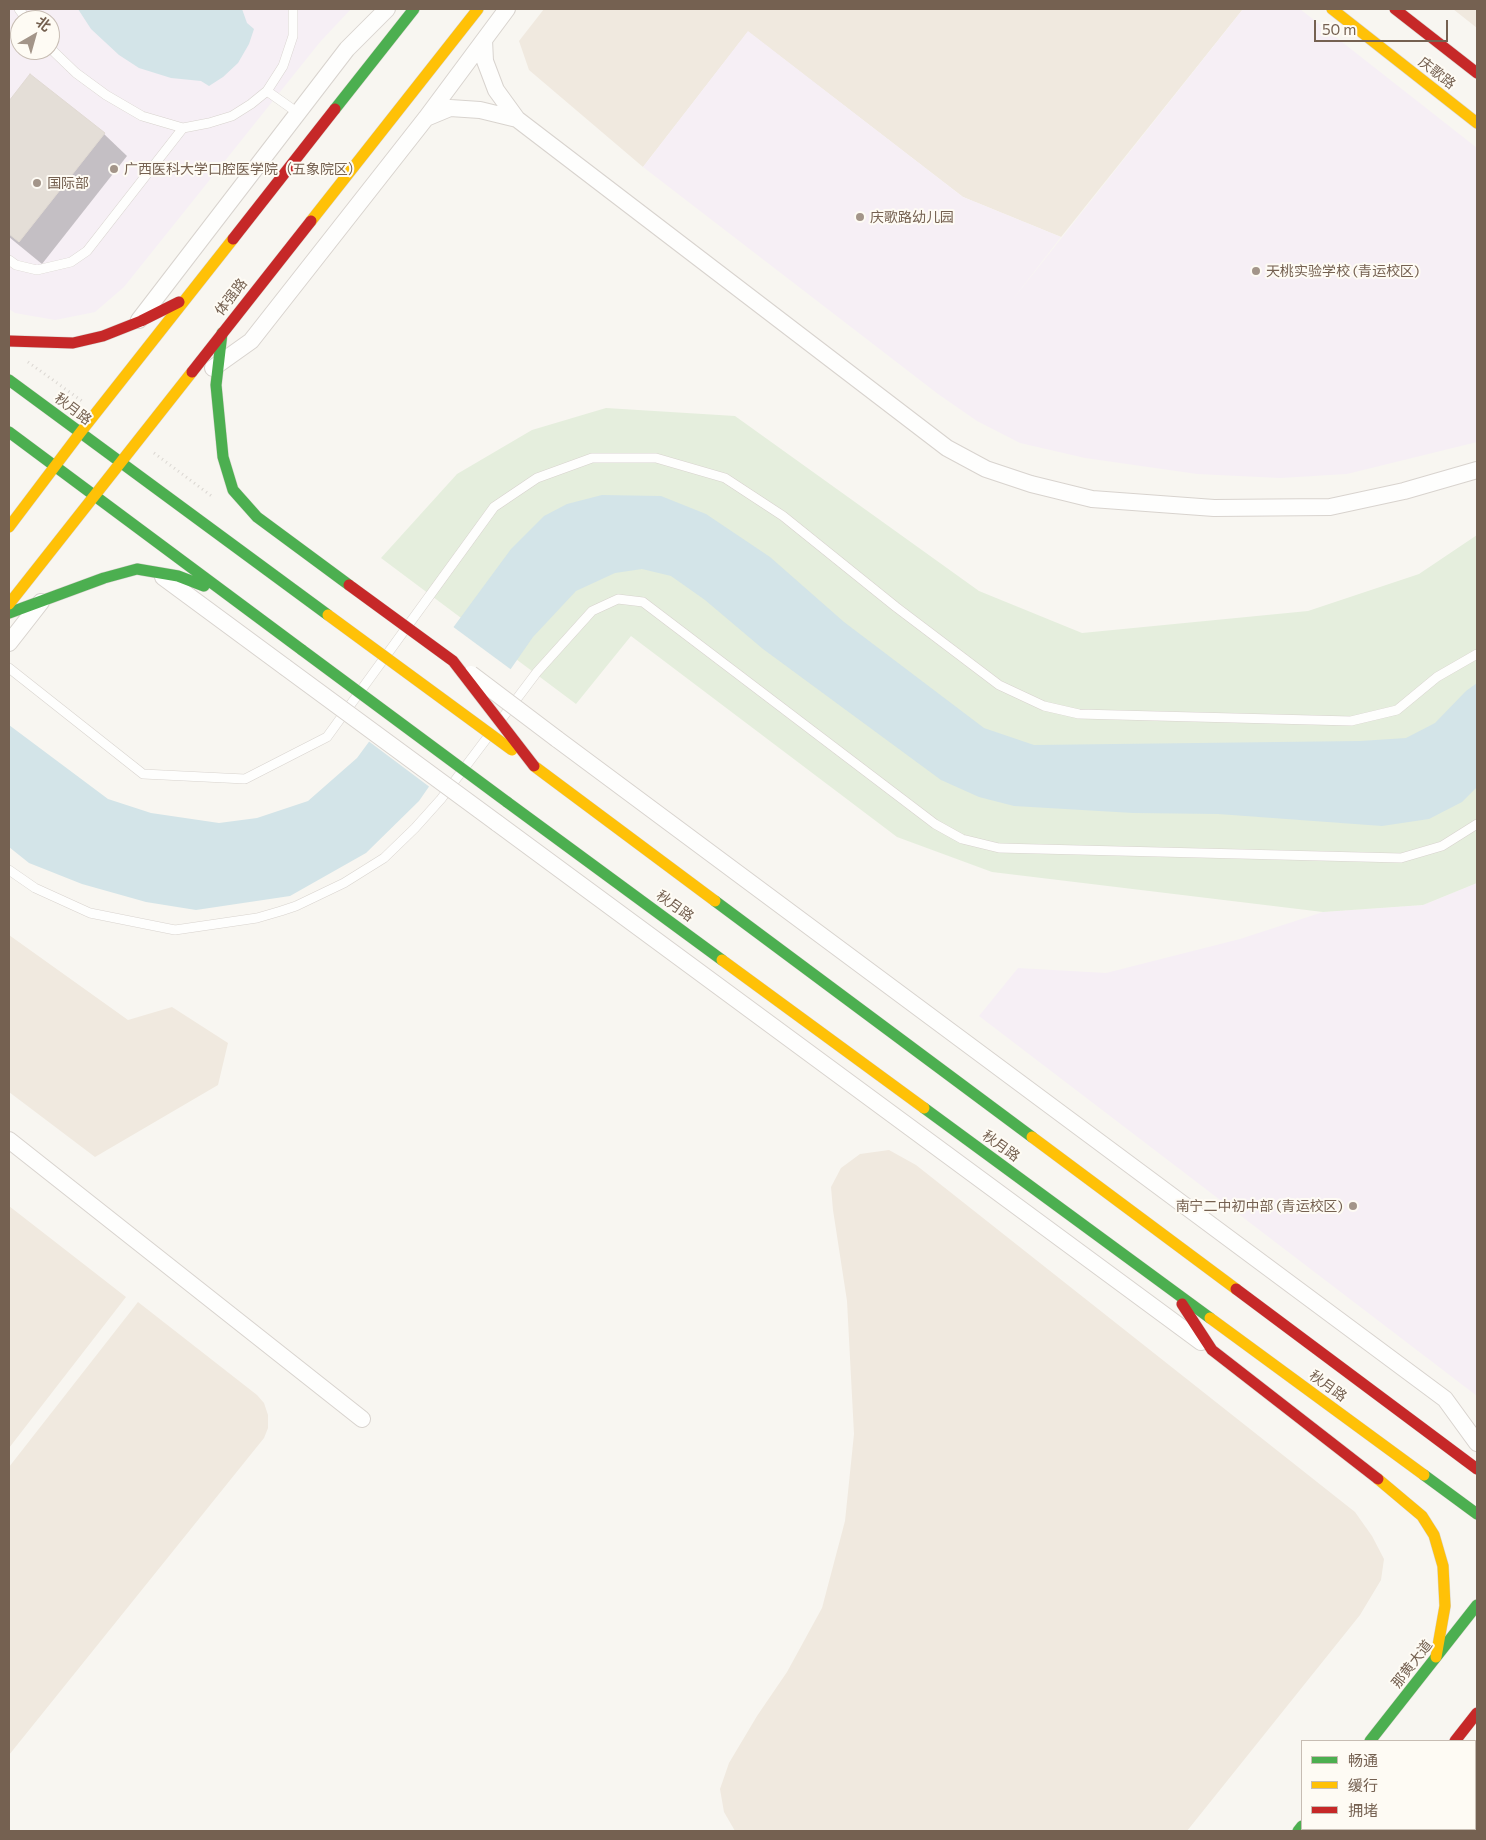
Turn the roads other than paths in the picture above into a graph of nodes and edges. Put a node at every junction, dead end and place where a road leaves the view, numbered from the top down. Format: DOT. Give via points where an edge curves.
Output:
graph roads {
  1 [pos="293,9"];
  2 [pos="387,9"];
  3 [pos="414,9"];
  4 [pos="478,9"];
  5 [pos="507,9"];
  6 [pos="1332,9"];
  7 [pos="1394,9"];
  8 [pos="484,40"];
  9 [pos="60,58"];
  10 [pos="1477,73"];
  11 [pos="267,91"];
  12 [pos="298,113"];
  13 [pos="426,118"];
  14 [pos="516,119"];
  15 [pos="1477,123"];
  16 [pos="183,128"];
  17 [pos="9,260"];
  18 [pos="187,297"];
  19 [pos="137,323"];
  20 [pos="222,333"];
  21 [pos="9,341"];
  22 [pos="218,364"];
  23 [pos="9,380"];
  24 [pos="170,398"];
  25 [pos="9,432"];
  26 [pos="80,433"];
  27 [pos="120,462"];
  28 [pos="55,466"];
  29 [pos="1477,470"];
  30 [pos="94,496"];
  31 [pos="9,527"];
  32 [pos="157,572"];
  33 [pos="228,595"];
  34 [pos="42,600"];
  35 [pos="9,604"];
  36 [pos="9,613"];
  37 [pos="13,637"];
  38 [pos="1477,654"];
  39 [pos="453,660"];
  40 [pos="9,668"];
  41 [pos="534,766"];
  42 [pos="1477,824"];
  43 [pos="9,870"];
  44 [pos="9,1140"];
  45 [pos="1172,1290"];
  46 [pos="1212,1350"];
  47 [pos="362,1419"];
  48 [pos="1477,1443"];
  49 [pos="1477,1469"];
  50 [pos="1477,1514"];
  51 [pos="1477,1605"];
  52 [pos="1436,1657"];
  53 [pos="1477,1713"];
  54 [pos="1371,1740"];
  55 [pos="1456,1740"];
  1 -- 11 [label="lane" via="293,36 283,66"];
  2 -- 12 [label="street" via="347,49"];
  3 -- 18 [label="main road"];
  4 -- 20 [label="main road, 体强路"];
  5 -- 8 [label="street"];
  6 -- 15 [label="main road, 庆歌路"];
  7 -- 10 [label="main road, 庆歌路"];
  8 -- 13 [label="street"];
  8 -- 14 [label="street" via="484,60 496,90"];
  9 -- 16 [label="lane" via="106,95 142,116"];
  11 -- 12 [label="lane"];
  11 -- 16 [label="lane" via="232,116"];
  12 -- 19 [label="street"];
  13 -- 14 [label="street" via="450,108 480,110"];
  13 -- 22 [label="street" via="251,341"];
  14 -- 29 [label="street" via="947,448 986,469 1092,499 1214,508 1330,507 1404,491"];
  16 -- 17 [label="lane" via="87,251 71,262 37,270"];
  18 -- 19 [label="main road"];
  18 -- 26 [label="main road"];
  19 -- 21 [label="main road" via="73,343"];
  20 -- 22 [label="main road"];
  20 -- 24 [label="main road, 体强路"];
  22 -- 24 [label="street"];
  22 -- 39 [label="main road, bridge" via="216,385 223,457 233,490 257,517"];
  23 -- 26 [label="main road, 秋月路"];
  24 -- 27 [label="main road, 体强路"];
  25 -- 28 [label="main road"];
  26 -- 27 [label="main road, 秋月路"];
  26 -- 28 [label="main road"];
  27 -- 30 [label="main road, 体强路"];
  27 -- 41 [label="main road, 秋月路, bridge"];
  28 -- 30 [label="main road"];
  28 -- 31 [label="main road"];
  30 -- 33 [label="main road, 秋月路"];
  30 -- 35 [label="main road, 体强路"];
  32 -- 33 [label="main road" via="178,576"];
  32 -- 34 [label="main road" via="137,568"];
  32 -- 46 [label="street, bridge"];
  33 -- 45 [label="main road, 秋月路, bridge"];
  34 -- 36 [label="main road"];
  34 -- 37 [label="street"];
  38 -- 40 [label="lane" via="1437,678 1397,710 1351,721 1079,714 1044,706 1000,685 896,608 783,516 725,478 656,458 592,458 537,478 494,507 327,737 245,779 143,774"];
  39 -- 41 [label="main road, bridge"];
  39 -- 48 [label="street, bridge" via="1445,1399"];
  41 -- 49 [label="main road, 秋月路"];
  42 -- 43 [label="lane" via="1442,846 1401,858 999,848 962,839 935,824 675,624 643,602 618,600 592,611 537,672 441,799 384,858 344,883 296,906 257,918 174,930 90,913 35,888"];
  44 -- 47 [label="street"];
  45 -- 46 [label="main road"];
  45 -- 50 [label="main road, 秋月路"];
  46 -- 52 [label="main road" via="1422,1516 1434,1535 1444,1566 1445,1606"];
  51 -- 52 [label="main road, 那黄大道"];
  52 -- 54 [label="main road, 那黄大道"];
  53 -- 55 [label="main road"];
}
